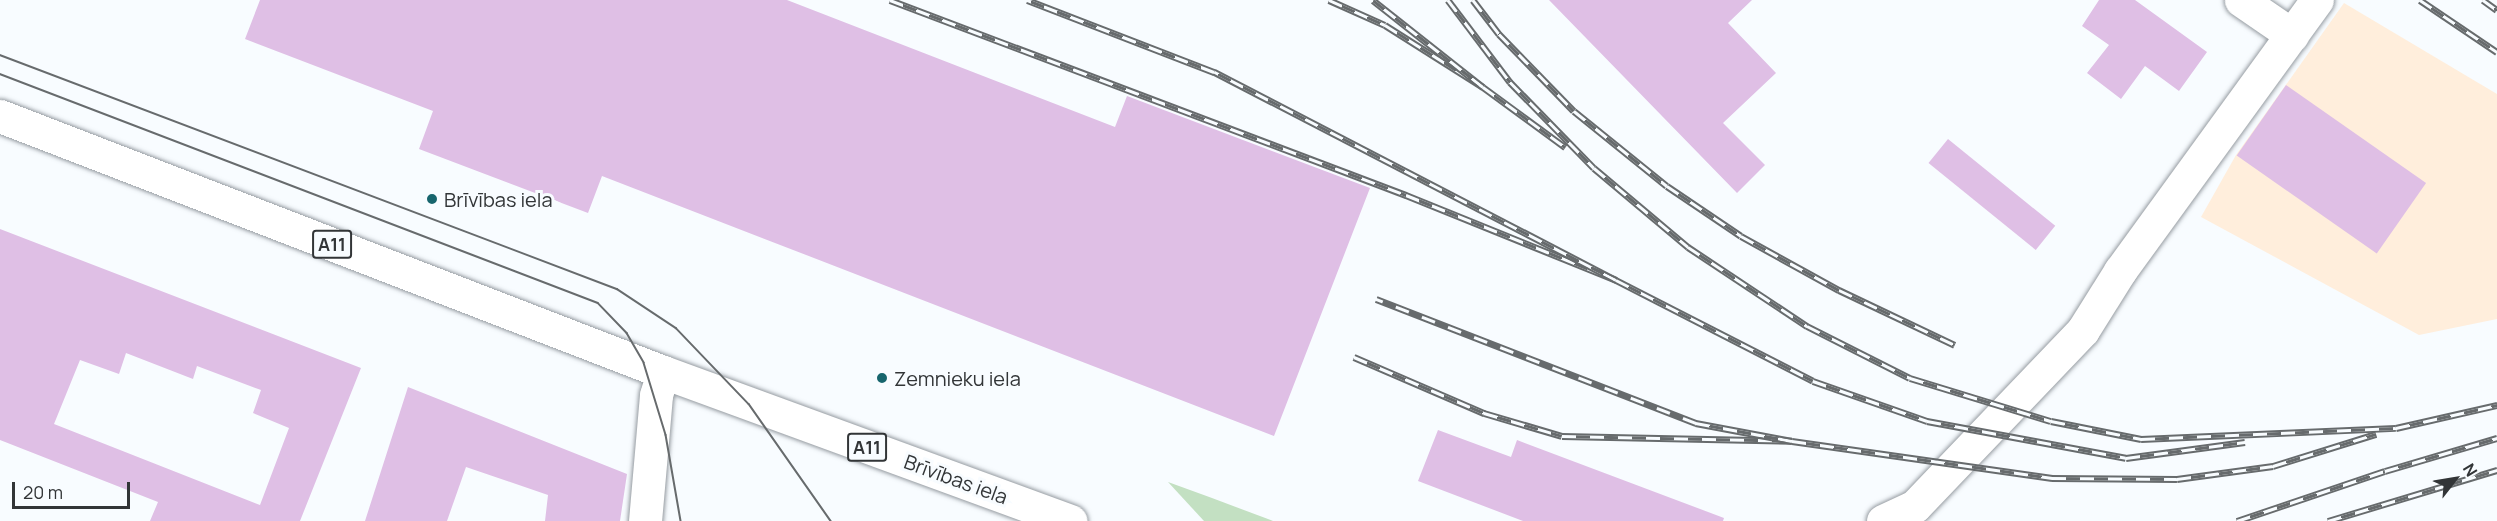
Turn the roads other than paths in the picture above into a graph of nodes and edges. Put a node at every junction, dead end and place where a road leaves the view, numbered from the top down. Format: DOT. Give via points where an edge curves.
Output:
graph roads {
  1 [pos="2241,0"];
  2 [pos="2317,0"];
  3 [pos="2292,35"];
  4 [pos="0,116"];
  5 [pos="663,372"];
  6 [pos="645,521"];
  7 [pos="1071,521"];
  8 [pos="1883,521"];
  1 -- 3 [label="main road"];
  2 -- 3 [label="main road"];
  3 -- 8 [label="main road" via="2120,271 2083,330 1915,507"];
  4 -- 5 [label="main road, Brīvības iela / A11"];
  5 -- 6 [label="main road" via="656,395"];
  5 -- 7 [label="main road, Brīvības iela / A11"];
}
